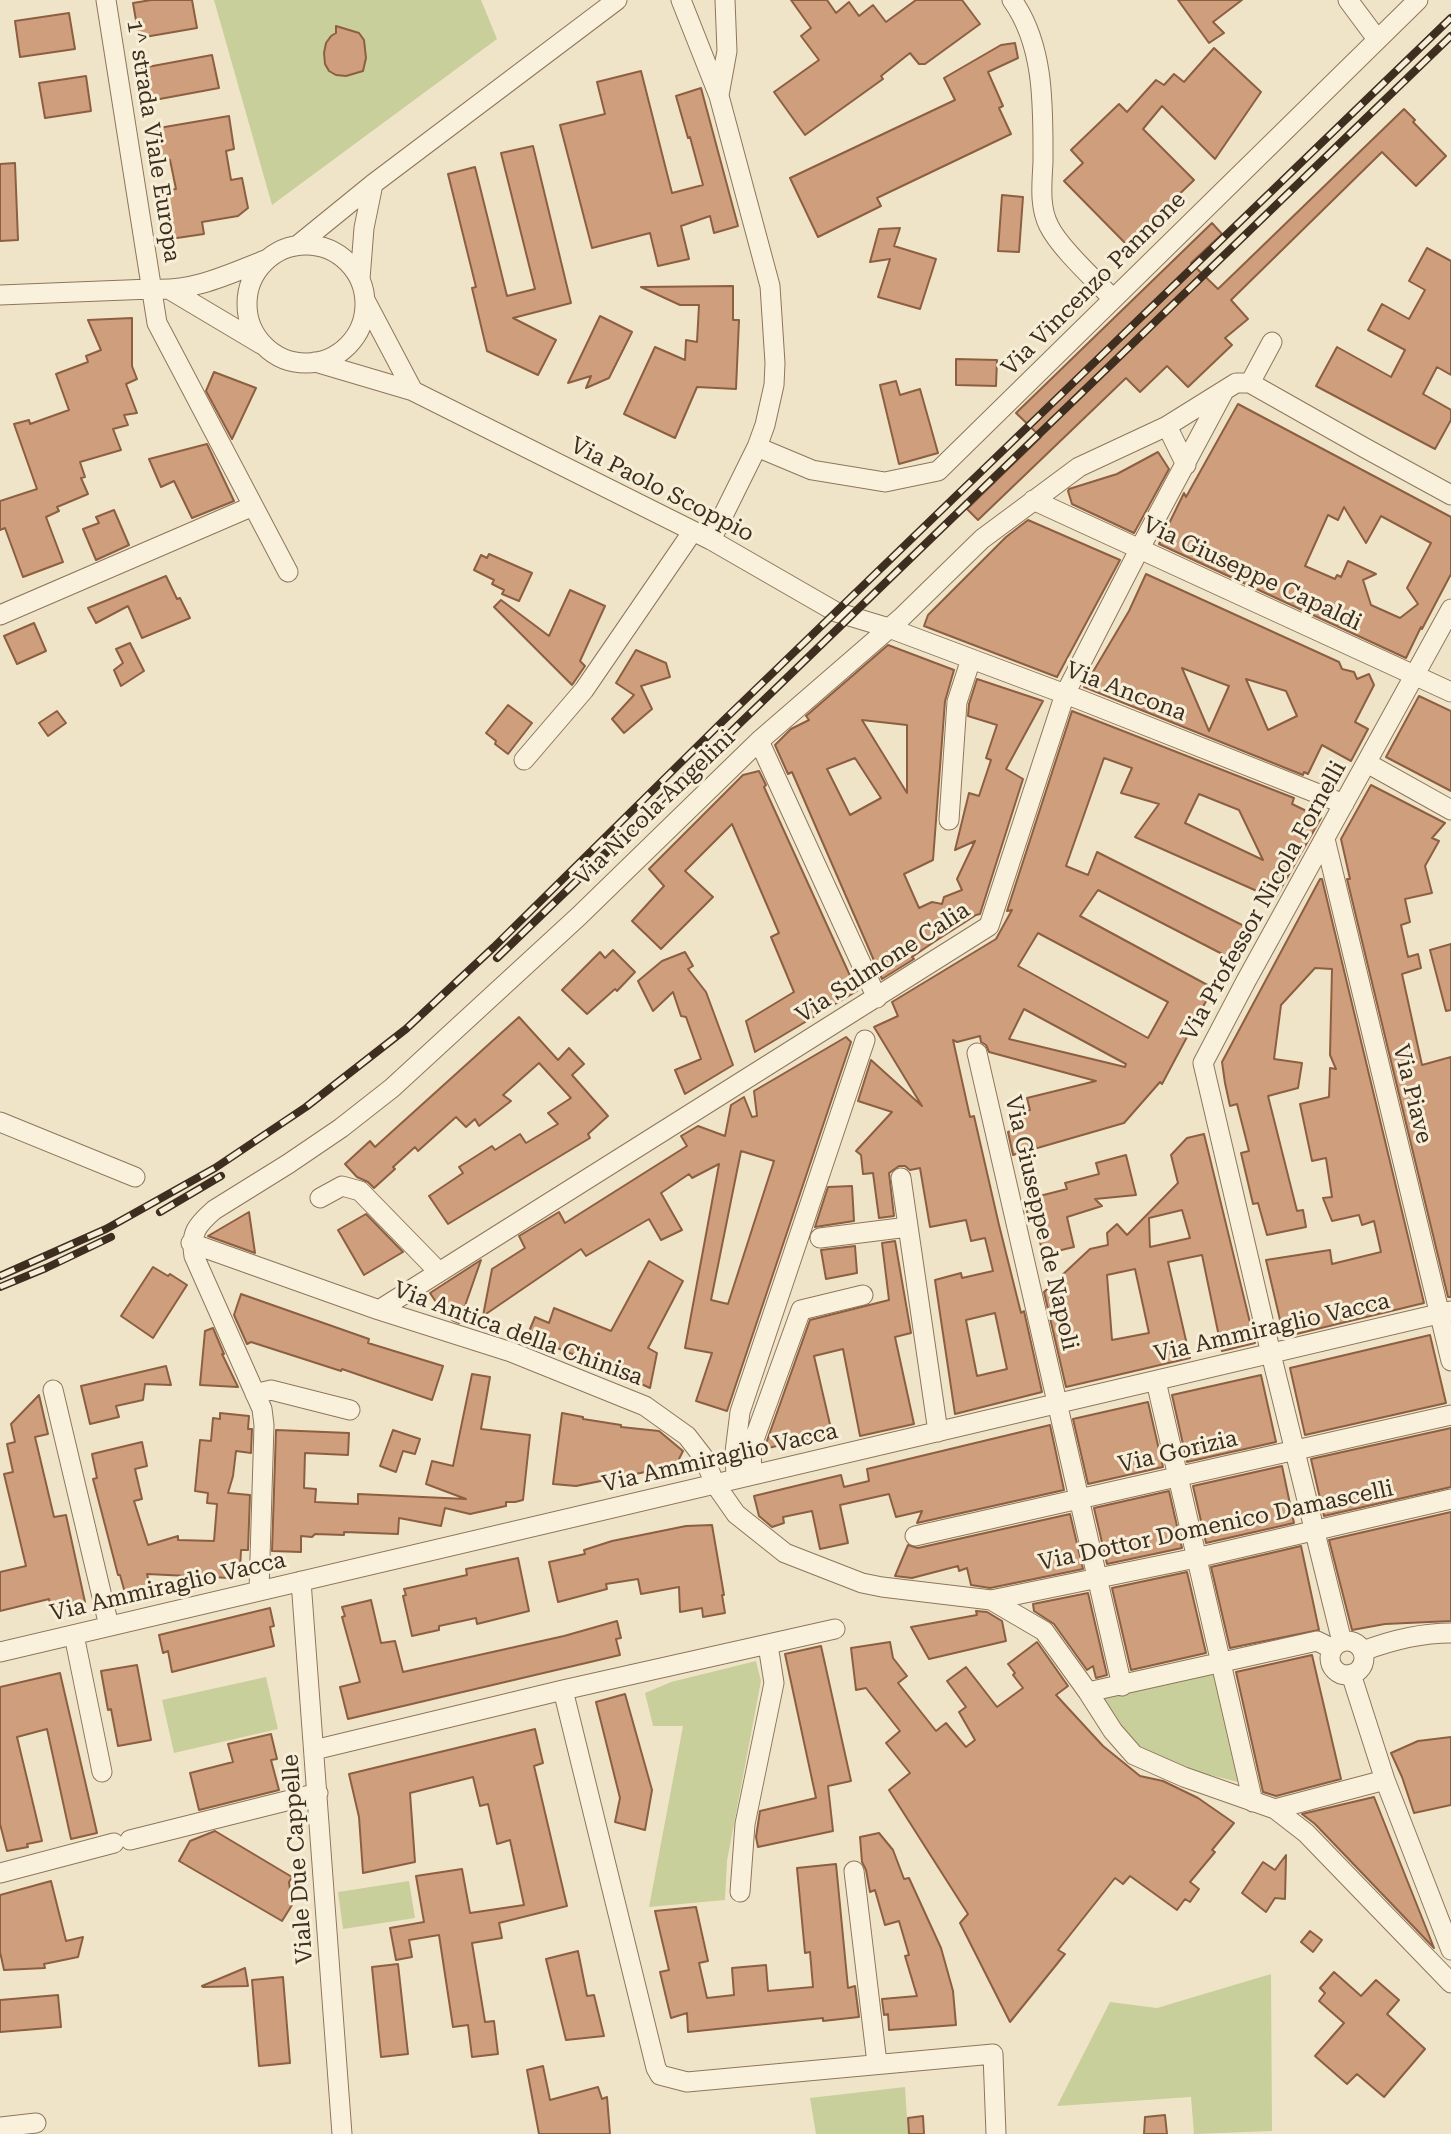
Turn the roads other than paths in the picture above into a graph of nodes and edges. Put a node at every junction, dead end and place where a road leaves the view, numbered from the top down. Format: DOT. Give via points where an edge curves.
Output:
graph roads {
  1 [pos="106,0"];
  2 [pos="617,0"];
  3 [pos="681,0"];
  4 [pos="725,0"];
  5 [pos="1012,0"];
  6 [pos="1348,0"];
  7 [pos="1418,0"];
  8 [pos="1377,39"];
  9 [pos="719,96"];
  10 [pos="373,184"];
  11 [pos="298,245"];
  12 [pos="266,260"];
  13 [pos="360,279"];
  14 [pos="151,289"];
  15 [pos="172,291"];
  16 [pos="0,295"];
  17 [pos="1113,299"];
  18 [pos="365,300"];
  19 [pos="1272,342"];
  20 [pos="264,346"];
  21 [pos="315,362"];
  22 [pos="1250,383"];
  23 [pos="1225,389"];
  24 [pos="413,391"];
  25 [pos="1167,426"];
  26 [pos="757,447"];
  27 [pos="1186,465"];
  28 [pos="1451,495"];
  29 [pos="1033,500"];
  30 [pos="253,506"];
  31 [pos="702,536"];
  32 [pos="1139,550"];
  33 [pos="288,572"];
  34 [pos="1451,609"];
  35 [pos="0,615"];
  36 [pos="889,628"];
  37 [pos="971,659"];
  38 [pos="1414,675"];
  39 [pos="1451,692"];
  40 [pos="1065,694"];
  41 [pos="759,741"];
  42 [pos="524,761"];
  43 [pos="1367,763"];
  44 [pos="1344,804"];
  45 [pos="1451,810"];
  46 [pos="949,820"];
  47 [pos="1325,839"];
  48 [pos="877,998"];
  49 [pos="866,1040"];
  50 [pos="977,1052"];
  51 [pos="0,1122"];
  52 [pos="135,1177"];
  53 [pos="901,1178"];
  54 [pos="320,1198"];
  55 [pos="908,1227"];
  56 [pos="820,1238"];
  57 [pos="191,1243"];
  58 [pos="439,1272"];
  59 [pos="863,1295"];
  60 [pos="379,1310"];
  61 [pos="1445,1312"];
  62 [pos="1271,1354"];
  63 [pos="1451,1361"];
  64 [pos="1156,1381"];
  65 [pos="53,1390"];
  66 [pos="255,1394"];
  67 [pos="1058,1404"];
  68 [pos="350,1410"];
  69 [pos="1451,1415"];
  70 [pos="938,1432"];
  71 [pos="1294,1451"];
  72 [pos="744,1477"];
  73 [pos="1179,1477"];
  74 [pos="715,1484"];
  75 [pos="1451,1499"];
  76 [pos="1080,1500"];
  77 [pos="1314,1531"];
  78 [pos="915,1536"];
  79 [pos="1196,1558"];
  80 [pos="1099,1578"];
  81 [pos="301,1581"];
  82 [pos="259,1591"];
  83 [pos="991,1600"];
  84 [pos="109,1626"];
  85 [pos="835,1629"];
  86 [pos="1451,1633"];
  87 [pos="74,1635"];
  88 [pos="768,1644"];
  89 [pos="1338,1645"];
  90 [pos="1363,1651"];
  91 [pos="0,1652"];
  92 [pos="1222,1663"];
  93 [pos="1351,1674"];
  94 [pos="1122,1686"];
  95 [pos="563,1690"];
  96 [pos="1088,1692"];
  97 [pos="314,1750"];
  98 [pos="102,1772"];
  99 [pos="1385,1780"];
  100 [pos="318,1793"];
  101 [pos="1252,1802"];
  102 [pos="1275,1810"];
  103 [pos="854,1871"];
  104 [pos="0,1872"];
  105 [pos="740,1892"];
  106 [pos="1451,1950"];
  107 [pos="1451,1983"];
  108 [pos="877,2063"];
  109 [pos="36,2123"];
  110 [pos="0,2127"];
  111 [pos="342,2134"];
  112 [pos="996,2134"];
  1 -- 14 [label="street, 1^ strada Viale Europa"];
  2 -- 10 [label="street"];
  3 -- 9 [label="street"];
  4 -- 9 [label="street" via="727,51"];
  5 -- 17 [label="street" via="1030,31 1038,64 1042,192 1049,226"];
  6 -- 8 [label="street"];
  7 -- 8 [label="street, Via Vincenzo Pannone"];
  8 -- 17 [label="street, Via Vincenzo Pannone"];
  9 -- 26 [label="street" via="770,286 775,385"];
  10 -- 11 [label="street"];
  10 -- 13 [label="street"];
  11 -- 12 [label="street"];
  11 -- 13 [label="street" via="335,251"];
  12 -- 15 [label="street"];
  12 -- 20 [label="street" via="247,293 247,312"];
  13 -- 18 [label="street"];
  14 -- 15 [label="street"];
  14 -- 16 [label="street"];
  14 -- 30 [label="street, 1^ strada Viale Europa" via="157,323"];
  15 -- 20 [label="street"];
  17 -- 26 [label="street, Via Vincenzo Pannone" via="937,471 885,482 812,470"];
  18 -- 21 [label="street" via="357,334 332,357"];
  18 -- 24 [label="street"];
  19 -- 22 [label="street"];
  20 -- 21 [label="street" via="297,363"];
  21 -- 24 [label="street, Via Paolo Scoppio"];
  22 -- 23 [label="street, Via Nicola Angelini"];
  22 -- 28 [label="street"];
  23 -- 25 [label="street, Via Nicola Angelini"];
  23 -- 27 [label="street, Via Sulmone Calia"];
  24 -- 31 [label="street, Via Paolo Scoppio"];
  25 -- 27 [label="street"];
  25 -- 29 [label="street, Via Nicola Angelini" via="1079,467"];
  26 -- 31 [label="street"];
  27 -- 32 [label="street, Via Sulmone Calia"];
  29 -- 32 [label="street, Via Giuseppe Capaldi"];
  29 -- 36 [label="street, Via Nicola Angelini" via="982,539"];
  30 -- 33 [label="street, 1^ strada Viale Europa"];
  30 -- 35 [label="street"];
  31 -- 36 [label="street, Via Paolo Scoppio" via="836,612"];
  31 -- 42 [label="street"];
  32 -- 38 [label="street, Via Giuseppe Capaldi"];
  32 -- 40 [label="street, Via Sulmone Calia"];
  34 -- 38 [label="street, Via Professor Nicola Fornelli"];
  36 -- 37 [label="street, Via Ancona"];
  36 -- 41 [label="street, Via Nicola Angelini"];
  37 -- 40 [label="street, Via Ancona"];
  37 -- 46 [label="street" via="957,702"];
  38 -- 39 [label="street, Via Giuseppe Capaldi"];
  38 -- 43 [label="street, Via Professor Nicola Fornelli"];
  40 -- 44 [label="street, Via Ancona"];
  40 -- 48 [label="street, Via Sulmone Calia" via="989,926"];
  41 -- 48 [label="street"];
  41 -- 57 [label="street, Via Nicola Angelini" via="402,1080 330,1135 214,1210 194,1231"];
  43 -- 44 [label="street, Via Professor Nicola Fornelli"];
  43 -- 45 [label="street"];
  44 -- 47 [label="street, Via Professor Nicola Fornelli"];
  47 -- 61 [label="street, Via Piave"];
  47 -- 62 [label="street, Via Professor Nicola Fornelli" via="1203,1063"];
  48 -- 58 [label="street, Via Sulmone Calia"];
  49 -- 72 [label="street" via="740,1412 735,1452"];
  50 -- 67 [label="street, Via Giuseppe de Napoli"];
  51 -- 52 [label="street"];
  53 -- 55 [label="street"];
  54 -- 58 [label="street" via="342,1186 360,1191"];
  55 -- 56 [label="street"];
  55 -- 70 [label="street"];
  57 -- 60 [label="street, Via Antica della Chinisa"];
  57 -- 66 [label="street"];
  58 -- 60 [label="street, Via Sulmone Calia"];
  59 -- 72 [label="street" via="801,1310"];
  60 -- 74 [label="street, Via Antica della Chinisa" via="511,1352 645,1406 687,1436 704,1458"];
  61 -- 62 [label="street, Via Ammiraglio Vacca"];
  61 -- 63 [label="street, Via Piave"];
  62 -- 64 [label="street, Via Ammiraglio Vacca"];
  62 -- 71 [label="street, Via Professor Nicola Fornelli"];
  64 -- 67 [label="street, Via Ammiraglio Vacca"];
  64 -- 73 [label="street"];
  65 -- 84 [label="street"];
  66 -- 68 [label="street" via="271,1390"];
  66 -- 82 [label="street" via="264,1425"];
  67 -- 70 [label="street, Via Ammiraglio Vacca"];
  67 -- 76 [label="street, Via Giuseppe de Napoli"];
  69 -- 71 [label="street, Via Gorizia"];
  70 -- 72 [label="street, Via Ammiraglio Vacca"];
  71 -- 73 [label="street, Via Gorizia"];
  71 -- 77 [label="street, Via Professor Nicola Fornelli"];
  72 -- 74 [label="street, Via Ammiraglio Vacca"];
  73 -- 76 [label="street, Via Gorizia"];
  73 -- 79 [label="street"];
  74 -- 81 [label="street, Via Ammiraglio Vacca"];
  74 -- 83 [label="street, Via Antica della Chinisa" via="736,1514 785,1553 862,1583"];
  75 -- 77 [label="street, Via Dottor Domenico Damascelli"];
  76 -- 78 [label="street, Via Gorizia"];
  76 -- 80 [label="street, Via Giuseppe de Napoli"];
  77 -- 79 [label="street, Via Dottor Domenico Damascelli"];
  77 -- 89 [label="street, Via Professor Nicola Fornelli"];
  79 -- 80 [label="street, Via Dottor Domenico Damascelli"];
  79 -- 92 [label="street"];
  80 -- 83 [label="street, Via Dottor Domenico Damascelli"];
  80 -- 94 [label="street, Via Giuseppe de Napoli"];
  81 -- 82 [label="street, Via Ammiraglio Vacca"];
  81 -- 97 [label="street, Viale Due Cappelle"];
  82 -- 84 [label="street, Via Ammiraglio Vacca"];
  83 -- 96 [label="street, Via Antica della Chinisa" via="1045,1632"];
  84 -- 87 [label="street, Via Ammiraglio Vacca"];
  85 -- 88 [label="street"];
  86 -- 90 [label="street" via="1405,1637"];
  87 -- 91 [label="street, Via Ammiraglio Vacca"];
  87 -- 98 [label="street"];
  88 -- 95 [label="street"];
  88 -- 105 [label="street" via="774,1684 745,1824"];
  89 -- 90 [label="street" via="1356,1643"];
  89 -- 92 [label="street" via="1317,1642"];
  89 -- 93 [label="street" via="1330,1658 1333,1667 1341,1674"];
  90 -- 93 [label="street" via="1363,1665"];
  92 -- 94 [label="street"];
  92 -- 101 [label="street"];
  93 -- 99 [label="street"];
  94 -- 96 [label="street"];
  95 -- 97 [label="street"];
  95 -- 108 [label="street" via="660,2075 687,2082"];
  96 -- 101 [label="street, Via Antica della Chinisa" via="1134,1755"];
  97 -- 100 [label="street, Viale Due Cappelle"];
  99 -- 102 [label="street"];
  99 -- 106 [label="street"];
  100 -- 104 [label="street"];
  100 -- 111 [label="street, Viale Due Cappelle"];
  101 -- 102 [label="street, Via Antica della Chinisa"];
  102 -- 107 [label="street, Via Antica della Chinisa" via="1306,1833"];
  103 -- 108 [label="street"];
  108 -- 112 [label="street" via="993,2054"];
  109 -- 110 [label="street"];
}
